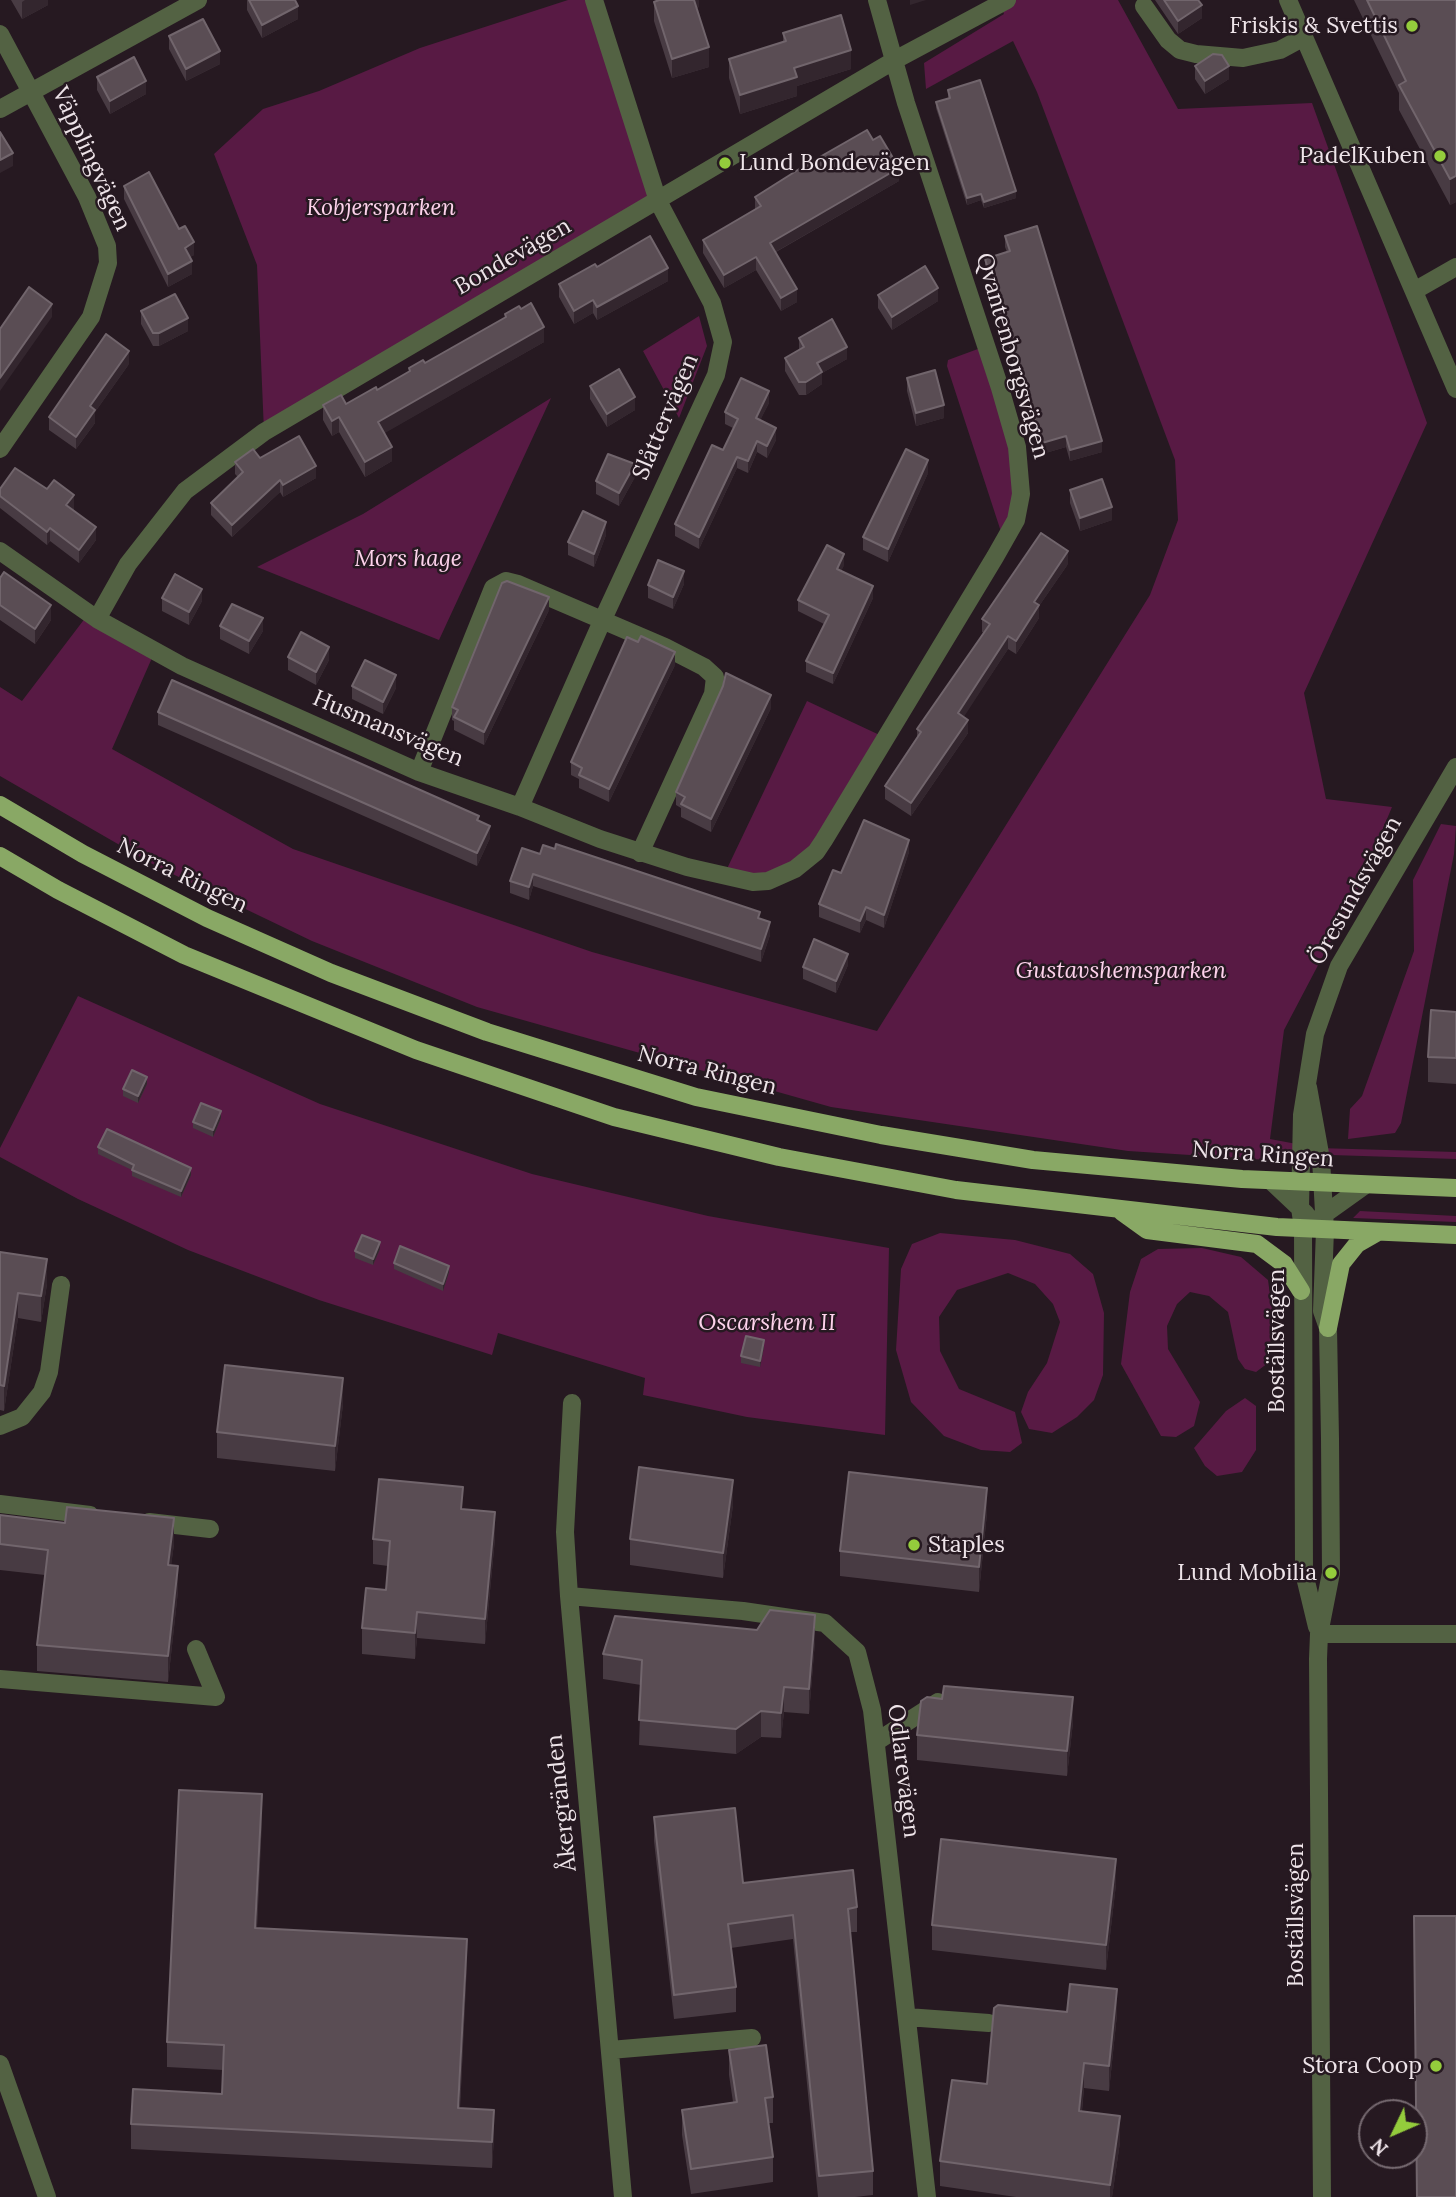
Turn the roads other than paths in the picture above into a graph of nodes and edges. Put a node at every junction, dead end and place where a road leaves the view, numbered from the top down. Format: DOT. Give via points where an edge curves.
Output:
graph roads {
  1 [pos="198,0"];
  2 [pos="594,0"];
  3 [pos="877,0"];
  4 [pos="1007,0"];
  5 [pos="1288,0"];
  6 [pos="1144,6"];
  7 [pos="0,34"];
  8 [pos="1304,37"];
  9 [pos="895,60"];
  10 [pos="34,93"];
  11 [pos="0,109"];
  12 [pos="659,201"];
  13 [pos="1456,267"];
  14 [pos="1414,291"];
  15 [pos="1456,389"];
  16 [pos="0,449"];
  17 [pos="0,551"];
  18 [pos="97,619"];
  19 [pos="603,619"];
  20 [pos="1456,767"];
  21 [pos="419,772"];
  22 [pos="0,805"];
  23 [pos="520,807"];
  24 [pos="640,853"];
  25 [pos="0,856"];
  26 [pos="785,874"];
  27 [pos="1308,1087"];
  28 [pos="1270,1181"];
  29 [pos="1301,1183"];
  30 [pos="1323,1184"];
  31 [pos="1364,1186"];
  32 [pos="1456,1188"];
  33 [pos="1300,1208"];
  34 [pos="1119,1210"];
  35 [pos="1316,1224"];
  36 [pos="1377,1232"];
  37 [pos="1456,1235"];
  38 [pos="61,1286"];
  39 [pos="1301,1291"];
  40 [pos="1328,1328"];
  41 [pos="572,1403"];
  42 [pos="0,1426"];
  43 [pos="0,1504"];
  44 [pos="105,1516"];
  45 [pos="131,1520"];
  46 [pos="210,1529"];
  47 [pos="569,1596"];
  48 [pos="1319,1634"];
  49 [pos="1455,1634"];
  50 [pos="196,1649"];
  51 [pos="0,1679"];
  52 [pos="953,1700"];
  53 [pos="876,1742"];
  54 [pos="907,2017"];
  55 [pos="989,2023"];
  56 [pos="752,2038"];
  57 [pos="610,2050"];
  58 [pos="0,2064"];
  59 [pos="47,2197"];
  60 [pos="624,2197"];
  61 [pos="927,2197"];
  62 [pos="1322,2197"];
  1 -- 10 [label="street"];
  2 -- 12 [label="street, Slåttervägen"];
  3 -- 9 [label="street, Qvantenborgsvägen"];
  4 -- 9 [label="street, Bondevägen"];
  5 -- 8 [label="street"];
  6 -- 8 [label="street" via="1168,40 1180,50 1196,54 1243,58 1280,50"];
  7 -- 10 [label="street, Väpplingvägen"];
  8 -- 14 [label="street"];
  9 -- 12 [label="street, Bondevägen"];
  9 -- 26 [label="street, Qvantenborgsvägen" via="1000,388 1017,447 1021,494 1016,520 995,558 824,840 804,863"];
  10 -- 11 [label="street"];
  10 -- 16 [label="street, Väpplingvägen" via="87,197 107,246 108,263 91,317"];
  12 -- 18 [label="street, Bondevägen" via="417,340 244,447 185,491 128,564"];
  12 -- 19 [label="street, Slåttervägen" via="712,303 723,342 716,375"];
  13 -- 14 [label="street"];
  14 -- 15 [label="street"];
  17 -- 18 [label="street, Husmansvägen"];
  18 -- 21 [label="street, Husmansvägen" via="182,666"];
  19 -- 21 [label="street" via="518,584 506,581 493,588"];
  19 -- 23 [label="street, Slåttervägen"];
  19 -- 24 [label="street" via="704,667 715,677 713,694"];
  20 -- 27 [label="street, Öresundsvägen" via="1339,966 1315,1034"];
  21 -- 23 [label="street, Husmansvägen"];
  22 -- 28 [label="main road, Norra Ringen" via="195,911 331,973 571,1060 696,1097 881,1135 1033,1160"];
  23 -- 24 [label="street, Husmansvägen"];
  24 -- 26 [label="street, Husmansvägen" via="752,882"];
  25 -- 34 [label="main road" via="184,955 416,1050 574,1105 876,1177"];
  27 -- 29 [label="street, Öresundsvägen" via="1302,1115"];
  27 -- 30 [label="street, Öresundsvägen"];
  28 -- 29 [label="main road, Norra Ringen"];
  28 -- 33 [label="street"];
  29 -- 30 [label="main road, Norra Ringen"];
  29 -- 33 [label="street, Öresundsvägen"];
  30 -- 31 [label="main road, Norra Ringen"];
  30 -- 35 [label="street, Öresundsvägen"];
  31 -- 32 [label="main road, Norra Ringen"];
  31 -- 35 [label="street"];
  33 -- 35 [label="street, Öresundsvägen"];
  34 -- 35 [label="main road"];
  34 -- 39 [label="main road" via="1147,1230 1256,1244 1284,1264"];
  35 -- 36 [label="main road"];
  35 -- 39 [label="street, Boställsvägen"];
  35 -- 40 [label="street, Boställsvägen" via="1322,1311"];
  36 -- 37 [label="main road"];
  36 -- 40 [label="main road" via="1357,1244 1341,1264"];
  38 -- 42 [label="street" via="42,1392 22,1417"];
  39 -- 48 [label="street, Boställsvägen" via="1304,1573"];
  40 -- 48 [label="street, Boställsvägen" via="1331,1573"];
  41 -- 47 [label="street, Åkergränden" via="565,1532"];
  43 -- 44 [label="street"];
  45 -- 46 [label="street"];
  47 -- 53 [label="street, Odlarevägen" via="825,1623 857,1652"];
  47 -- 57 [label="street, Åkergränden"];
  48 -- 49 [label="street"];
  48 -- 62 [label="street, Boställsvägen"];
  50 -- 51 [label="street" via="216,1697"];
  52 -- 53 [label="street" via="941,1700"];
  53 -- 54 [label="street, Odlarevägen"];
  54 -- 55 [label="street"];
  54 -- 61 [label="street, Odlarevägen"];
  56 -- 57 [label="street"];
  57 -- 60 [label="street, Åkergränden"];
  58 -- 59 [label="street"];
}
